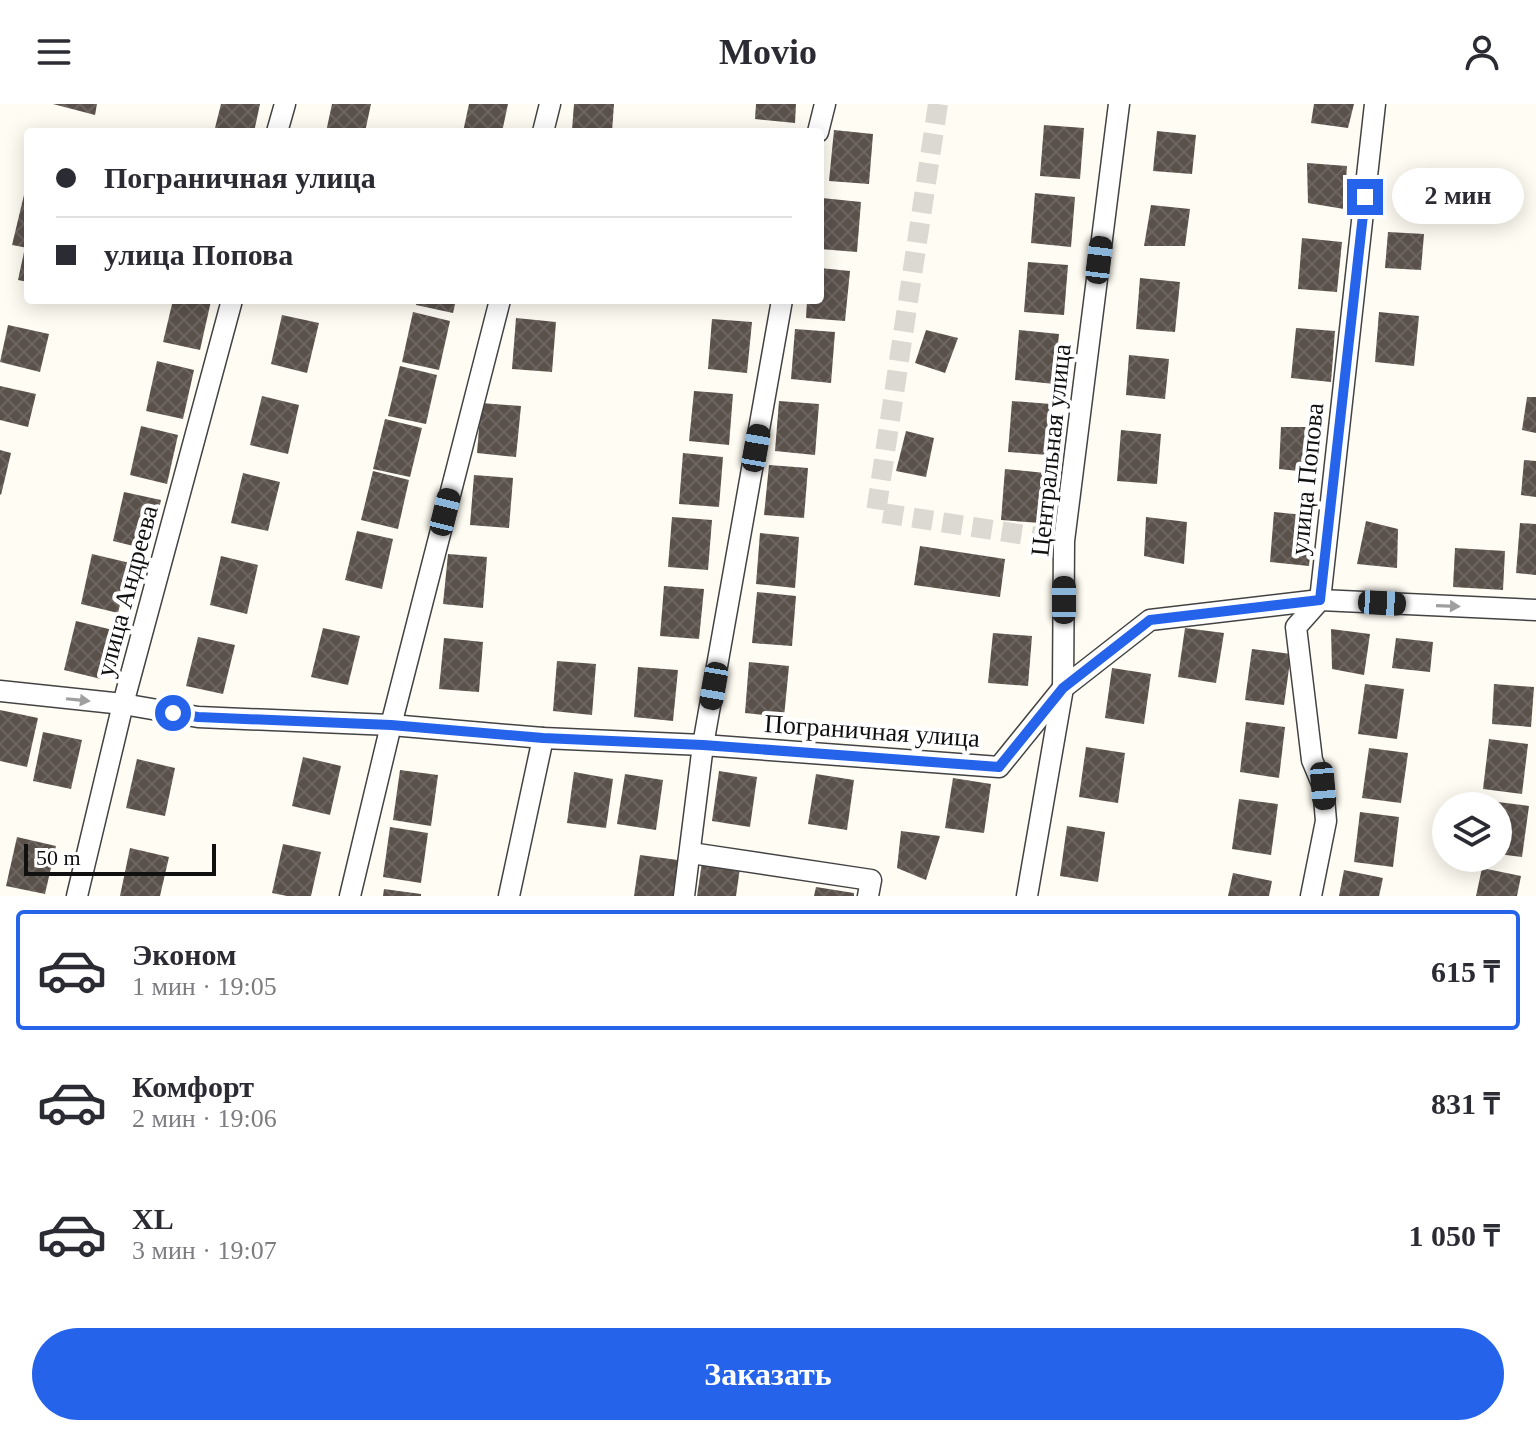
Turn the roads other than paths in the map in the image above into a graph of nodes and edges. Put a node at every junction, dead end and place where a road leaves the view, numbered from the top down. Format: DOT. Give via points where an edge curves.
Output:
graph roads {
  1 [pos="285,104"];
  2 [pos="550,104"];
  3 [pos="825,104"];
  4 [pos="1119,104"];
  5 [pos="1375,104"];
  6 [pos="278,128"];
  7 [pos="544,128"];
  8 [pos="819,128"];
  9 [pos="231,304"];
  10 [pos="499,304"];
  11 [pos="781,304"];
  12 [pos="1320,600"];
  13 [pos="1536,610"];
  14 [pos="1063,688"];
  15 [pos="0,691"];
  16 [pos="123,704"];
  17 [pos="391,725"];
  18 [pos="543,738"];
  19 [pos="703,745"];
  20 [pos="691,853"];
  21 [pos="77,896"];
  22 [pos="350,896"];
  23 [pos="509,896"];
  24 [pos="684,896"];
  25 [pos="868,896"];
  26 [pos="1027,896"];
  27 [pos="1311,896"];
  1 -- 6 [label="street"];
  2 -- 7 [label="street"];
  3 -- 8 [label="street"];
  4 -- 14 [label="street, Центральная улица" via="1064,541"];
  5 -- 12 [label="street, улица Попова"];
  9 -- 16 [label="street, улица Андреева"];
  10 -- 17 [label="street"];
  11 -- 19 [label="street"];
  12 -- 13 [label="street, Пограничная улица, one-way"];
  12 -- 14 [label="street, Пограничная улица" via="1150,620"];
  12 -- 27 [label="street" via="1296,627 1312,760 1323,786 1326,821"];
  14 -- 19 [label="street, Пограничная улица" via="999,767"];
  14 -- 26 [label="street, Центральная улица"];
  15 -- 16 [label="street, Пограничная улица, one-way"];
  16 -- 17 [label="street, Пограничная улица" via="198,717"];
  16 -- 21 [label="street, улица Андреева"];
  17 -- 18 [label="street, Пограничная улица"];
  17 -- 22 [label="street"];
  18 -- 19 [label="street, Пограничная улица"];
  18 -- 23 [label="street"];
  19 -- 20 [label="street"];
  20 -- 24 [label="street"];
  20 -- 25 [label="street" via="871,880"];
}
